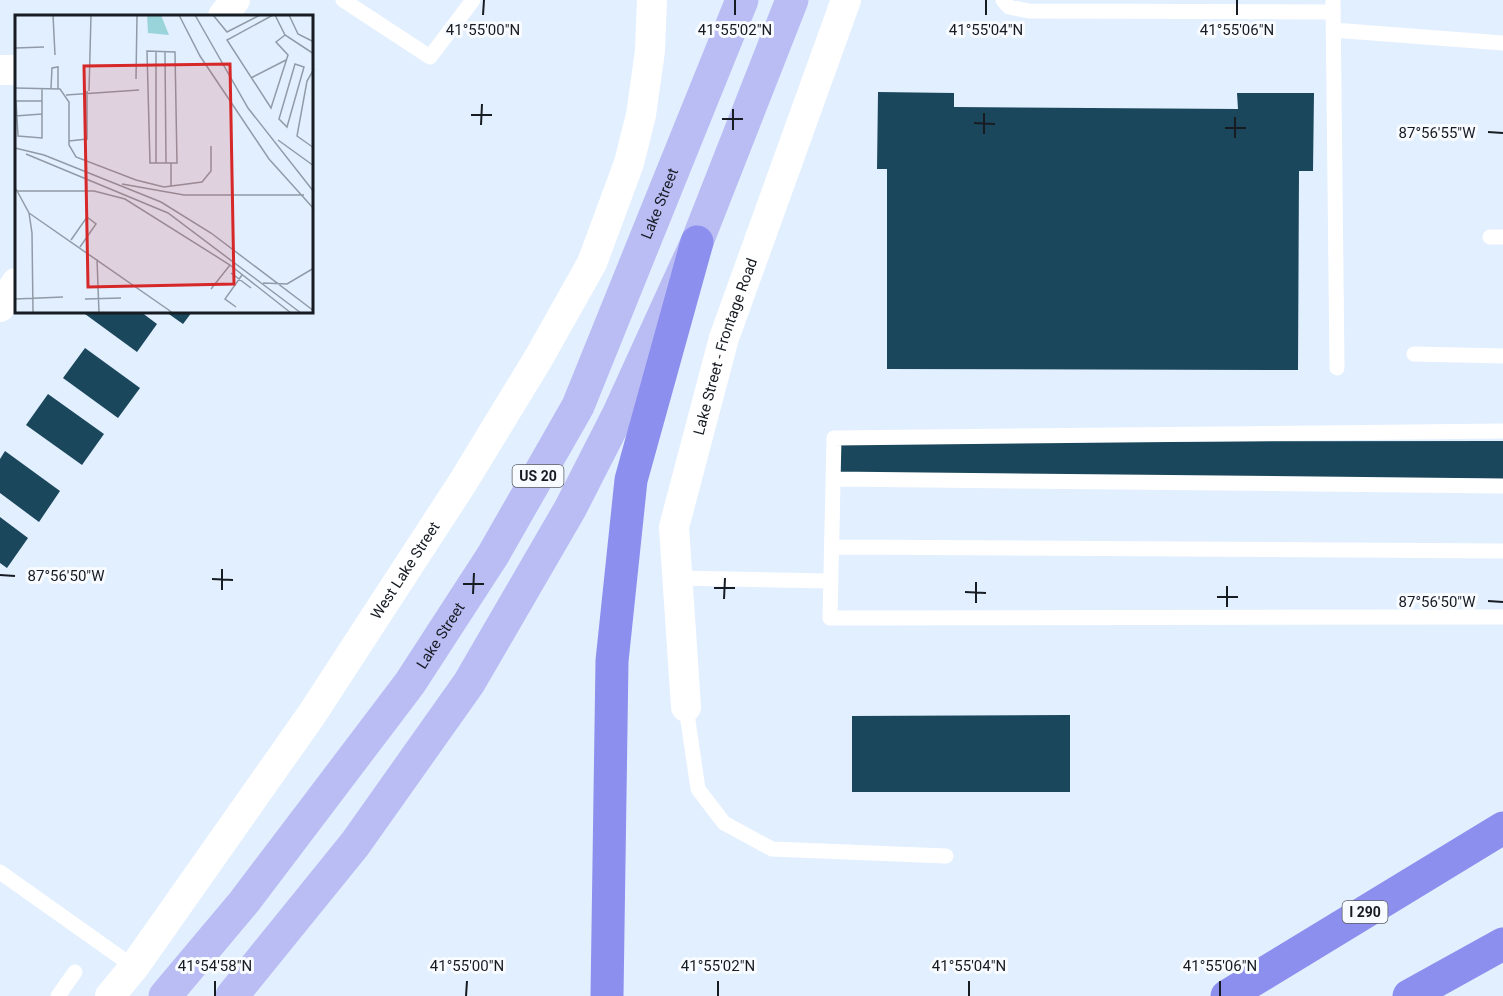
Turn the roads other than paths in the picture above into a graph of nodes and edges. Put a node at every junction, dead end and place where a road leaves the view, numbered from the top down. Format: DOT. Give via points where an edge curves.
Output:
graph roads {
  1 [pos="235,0"];
  2 [pos="344,0"];
  3 [pos="472,0"];
  4 [pos="652,0"];
  5 [pos="742,0"];
  6 [pos="792,0"];
  7 [pos="846,0"];
  8 [pos="1003,0"];
  9 [pos="1333,6"];
  10 [pos="224,15"];
  11 [pos="1333,30"];
  12 [pos="1503,43"];
  13 [pos="697,242"];
  14 [pos="15,284"];
  15 [pos="0,307"];
  16 [pos="1414,354"];
  17 [pos="1503,356"];
  18 [pos="1337,368"];
  19 [pos="1503,431"];
  20 [pos="833,479"];
  21 [pos="1503,486"];
  22 [pos="832,548"];
  23 [pos="1503,551"];
  24 [pos="678,578"];
  25 [pos="831,581"];
  26 [pos="1503,617"];
  27 [pos="686,707"];
  28 [pos="1503,828"];
  29 [pos="946,856"];
  30 [pos="0,872"];
  31 [pos="1503,944"];
  32 [pos="134,967"];
  33 [pos="75,972"];
  34 [pos="58,996"];
  35 [pos="110,996"];
  36 [pos="165,996"];
  37 [pos="232,996"];
  38 [pos="607,996"];
  39 [pos="1227,996"];
  40 [pos="1409,996"];
  1 -- 10 [label="street"];
  2 -- 3 [label="lane" via="430,57"];
  4 -- 32 [label="street, West Lake Street" via="641,115 629,163 592,263 463,482 312,714"];
  5 -- 36 [label="main road, Lake Street / US 20" via="578,406 493,555 410,683 244,902"];
  6 -- 13 [label="main road"];
  7 -- 24 [label="street, Lake Street - Frontage Road" via="724,338 674,526"];
  8 -- 9 [label="lane" via="1009,7 1029,11"];
  9 -- 11 [label="lane"];
  11 -- 12 [label="lane"];
  11 -- 18 [label="lane"];
  13 -- 37 [label="main road" via="575,499 469,683 355,844"];
  13 -- 38 [label="highway" via="630,491 612,661"];
  14 -- 15 [label="street"];
  16 -- 17 [label="lane"];
  19 -- 20 [label="lane" via="834,438"];
  20 -- 21 [label="lane"];
  20 -- 22 [label="lane"];
  22 -- 23 [label="lane"];
  22 -- 25 [label="lane"];
  24 -- 25 [label="lane"];
  24 -- 27 [label="street, Lake Street - Frontage Road"];
  25 -- 26 [label="lane" via="830,618"];
  27 -- 29 [label="lane" via="698,789 724,823 772,849"];
  28 -- 39 [label="highway, I 290"];
  30 -- 32 [label="lane"];
  31 -- 40 [label="highway"];
  32 -- 35 [label="street, West Lake Street"];
  33 -- 34 [label="lane"];
}
